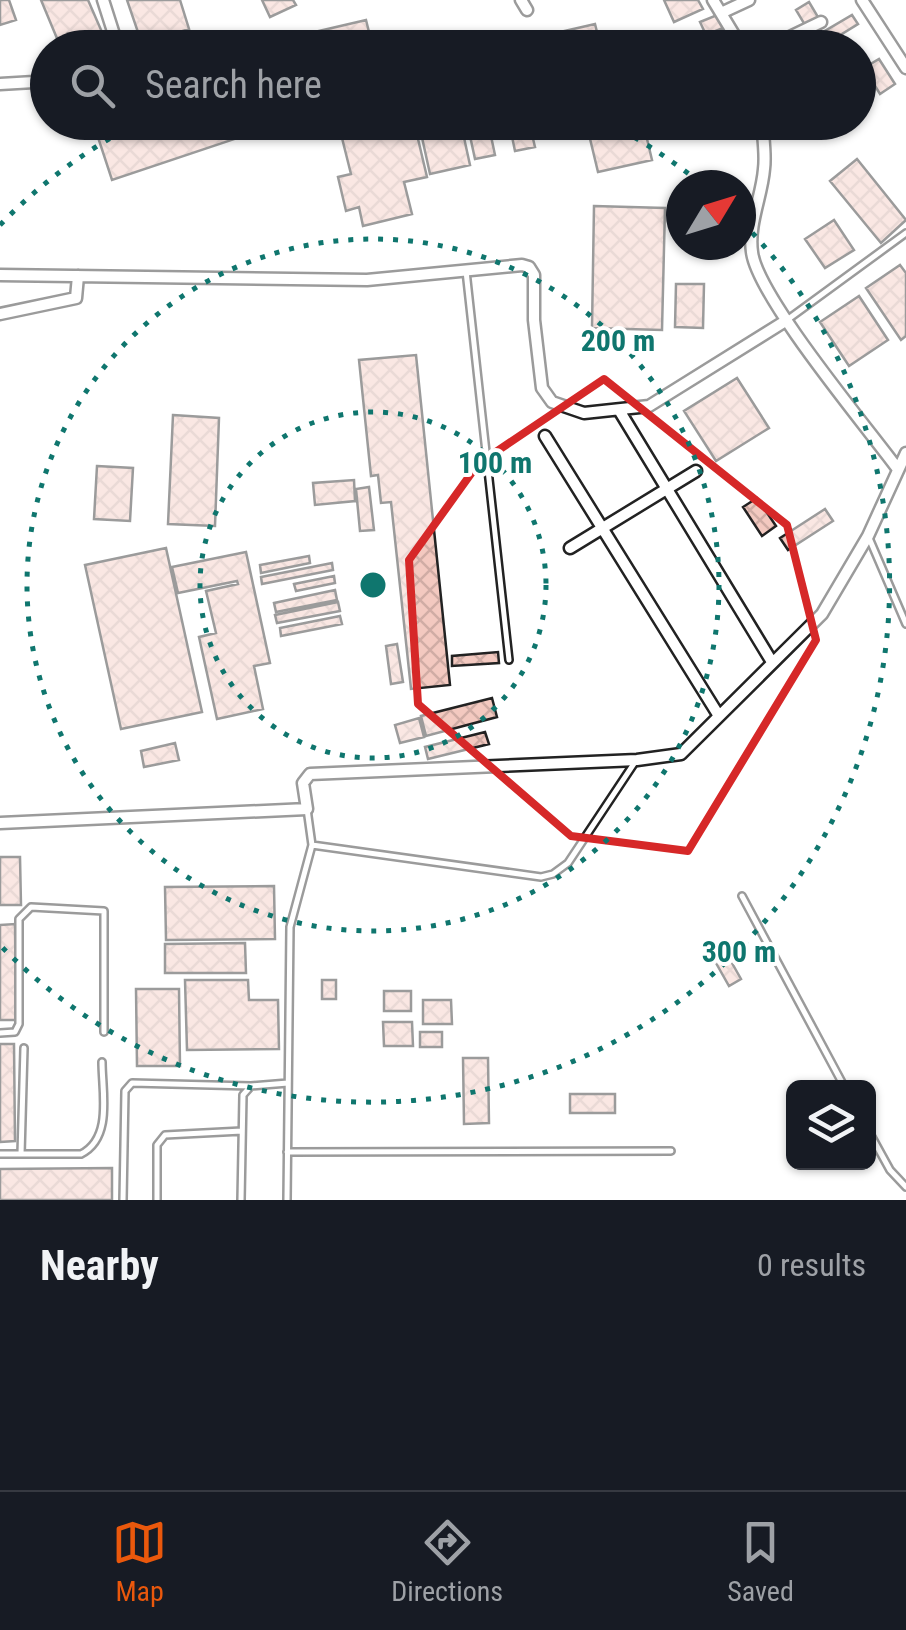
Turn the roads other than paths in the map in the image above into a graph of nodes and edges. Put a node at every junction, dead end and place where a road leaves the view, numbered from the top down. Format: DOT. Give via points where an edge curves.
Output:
graph roads {
  1 [pos="103,0"];
  2 [pos="713,0"];
  3 [pos="750,0"];
  4 [pos="862,0"];
  5 [pos="721,14"];
  6 [pos="821,22"];
  7 [pos="113,30"];
  8 [pos="731,30"];
  9 [pos="804,30"];
  10 [pos="906,68"];
  11 [pos="30,82"];
  12 [pos="0,84"];
  13 [pos="763,140"];
  14 [pos="906,233"];
  15 [pos="466,271"];
  16 [pos="0,275"];
  17 [pos="78,276"];
  18 [pos="0,314"];
  19 [pos="787,320"];
  20 [pos="620,410"];
  21 [pos="545,436"];
  22 [pos="906,453"];
  23 [pos="897,468"];
  24 [pos="696,471"];
  25 [pos="667,489"];
  26 [pos="602,528"];
  27 [pos="868,536"];
  28 [pos="570,548"];
  29 [pos="906,624"];
  30 [pos="508,660"];
  31 [pos="772,662"];
  32 [pos="718,716"];
  33 [pos="637,760"];
  34 [pos="307,809"];
  35 [pos="0,823"];
  36 [pos="312,845"];
  37 [pos="742,896"];
  38 [pos="104,1032"];
  39 [pos="0,1033"];
  40 [pos="24,1048"];
  41 [pos="102,1062"];
  42 [pos="841,1080"];
  43 [pos="288,1084"];
  44 [pos="251,1086"];
  45 [pos="242,1131"];
  46 [pos="876,1145"];
  47 [pos="671,1150"];
  48 [pos="288,1152"];
  49 [pos="0,1154"];
  50 [pos="21,1154"];
  51 [pos="906,1187"];
  52 [pos="122,1200"];
  53 [pos="157,1200"];
  54 [pos="241,1200"];
  55 [pos="287,1200"];
  1 -- 7 [label="street"];
  2 -- 5 [label="street"];
  3 -- 5 [label="street"];
  4 -- 10 [label="street"];
  5 -- 8 [label="street"];
  6 -- 9 [label="street"];
  11 -- 12 [label="street"];
  13 -- 19 [label="street" via="752,258"];
  14 -- 19 [label="lane"];
  15 -- 17 [label="street" via="367,280"];
  15 -- 20 [label="street" via="529,267 542,388 562,408"];
  15 -- 30 [label="lane"];
  16 -- 17 [label="street"];
  17 -- 18 [label="street" via="76,298"];
  19 -- 20 [label="street" via="649,406"];
  19 -- 23 [label="street"];
  20 -- 25 [label="street"];
  21 -- 26 [label="street"];
  22 -- 23 [label="street"];
  23 -- 27 [label="street"];
  24 -- 25 [label="street"];
  25 -- 26 [label="street"];
  25 -- 31 [label="street"];
  26 -- 28 [label="street"];
  26 -- 32 [label="street"];
  27 -- 29 [label="lane"];
  27 -- 31 [label="street" via="822,614"];
  31 -- 32 [label="street"];
  32 -- 33 [label="street" via="681,754"];
  33 -- 34 [label="street" via="310,774 304,782"];
  33 -- 36 [label="lane" via="568,863 553,874"];
  34 -- 35 [label="street"];
  34 -- 36 [label="lane"];
  36 -- 43 [label="lane" via="290,928"];
  37 -- 42 [label="lane"];
  38 -- 39 [label="lane" via="104,911 31,907 19,919 19,1024 12,1033"];
  40 -- 50 [label="lane"];
  41 -- 50 [label="lane" via="102,1130 91,1149"];
  43 -- 44 [label="lane"];
  43 -- 48 [label="lane"];
  44 -- 45 [label="lane" via="243,1095"];
  44 -- 52 [label="lane" via="132,1083 125,1091"];
  45 -- 53 [label="lane" via="165,1135 158,1145"];
  45 -- 54 [label="lane"];
  46 -- 51 [label="lane"];
  47 -- 48 [label="lane"];
  48 -- 55 [label="lane"];
  49 -- 50 [label="lane"];
}
